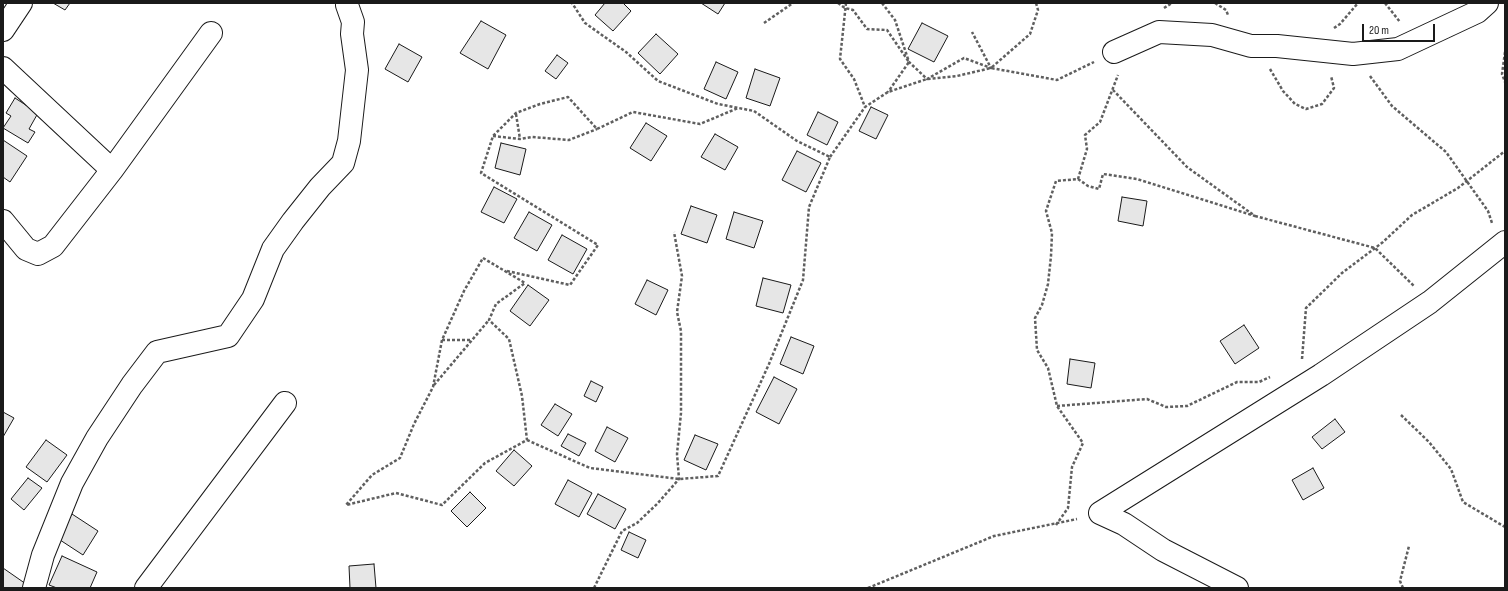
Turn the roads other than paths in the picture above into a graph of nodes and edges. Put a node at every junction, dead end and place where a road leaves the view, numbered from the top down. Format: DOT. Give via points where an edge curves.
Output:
graph roads {
  1 [pos="21,3"];
  2 [pos="1487,3"];
  3 [pos="347,5"];
  4 [pos="3,30"];
  5 [pos="211,33"];
  6 [pos="1122,48"];
  7 [pos="3,68"];
  8 [pos="112,170"];
  9 [pos="3,221"];
  10 [pos="1503,244"];
  11 [pos="285,403"];
  12 [pos="34,588"];
  13 [pos="146,588"];
  14 [pos="1237,588"];
  1 -- 4 [label="street"];
  2 -- 6 [label="street" via="1477,12 1398,49 1353,54 1277,46 1251,46 1212,35 1159,32"];
  3 -- 12 [label="street" via="353,22 357,70 349,141 343,162 292,221 274,249 253,299 228,336 157,352 132,386 72,483 43,555"];
  5 -- 8 [label="street"];
  7 -- 8 [label="street"];
  8 -- 9 [label="street" via="53,246 38,254 26,249"];
  10 -- 14 [label="street" via="1430,302 1320,375 1100,513 1124,524 1163,550"];
  11 -- 13 [label="street"];
}
